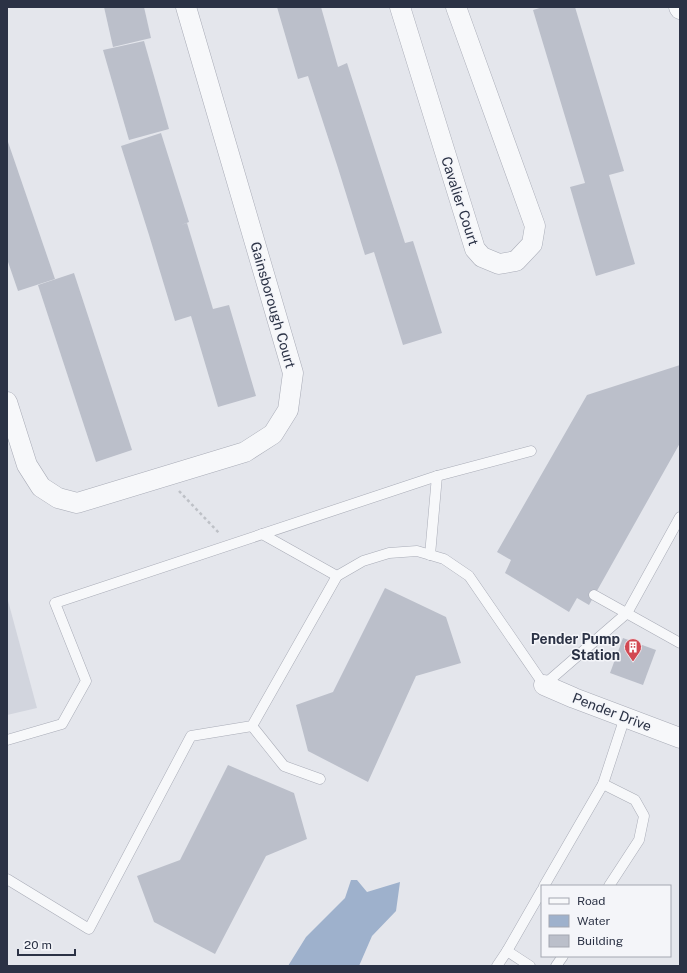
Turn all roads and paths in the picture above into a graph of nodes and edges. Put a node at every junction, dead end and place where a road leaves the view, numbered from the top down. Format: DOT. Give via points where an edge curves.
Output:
graph roads {
  1 [pos="186,7"];
  2 [pos="400,7"];
  3 [pos="456,7"];
  4 [pos="7,402"];
  5 [pos="531,451"];
  6 [pos="165,476"];
  7 [pos="437,476"];
  8 [pos="680,517"];
  9 [pos="262,534"];
  10 [pos="230,544"];
  11 [pos="430,555"];
  12 [pos="338,576"];
  13 [pos="594,595"];
  14 [pos="627,613"];
  15 [pos="680,643"];
  16 [pos="544,685"];
  17 [pos="625,717"];
  18 [pos="252,726"];
  19 [pos="680,738"];
  20 [pos="7,740"];
  21 [pos="320,779"];
  22 [pos="603,784"];
  23 [pos="7,879"];
  24 [pos="545,885"];
  25 [pos="610,885"];
  26 [pos="541,892"];
  27 [pos="507,951"];
  28 [pos="562,957"];
  29 [pos="497,966"];
  30 [pos="530,966"];
  31 [pos="556,966"];
  1 -- 6 [label="street, Gainsborough Court" via="293,373 288,410 273,434 246,452"];
  2 -- 3 [label="street, Cavalier Court" via="474,249 482,257 499,264 516,262 532,244 535,226"];
  4 -- 6 [label="street, Gainsborough Court" via="27,465 41,487 58,498 77,503"];
  5 -- 7 [label="lane"];
  6 -- 10 [label="path"];
  7 -- 9 [label="lane"];
  7 -- 11 [label="lane"];
  8 -- 14 [label="lane"];
  9 -- 10 [label="lane"];
  9 -- 12 [label="lane"];
  10 -- 20 [label="lane" via="55,603 86,680 62,724"];
  11 -- 12 [label="lane" via="417,551 390,553 363,561"];
  11 -- 16 [label="lane" via="444,559 469,576"];
  12 -- 18 [label="lane"];
  13 -- 14 [label="lane"];
  14 -- 15 [label="lane"];
  14 -- 16 [label="lane"];
  16 -- 17 [label="street, Pender Drive"];
  17 -- 19 [label="street, Pender Drive"];
  17 -- 22 [label="lane"];
  18 -- 21 [label="lane" via="284,766"];
  18 -- 23 [label="lane" via="191,736 89,929"];
  22 -- 24 [label="lane"];
  22 -- 25 [label="lane" via="635,800 644,816 639,840"];
  26 -- 27 [label="lane"];
  27 -- 29 [label="lane"];
  27 -- 30 [label="lane"];
  28 -- 31 [label="lane"];
}
